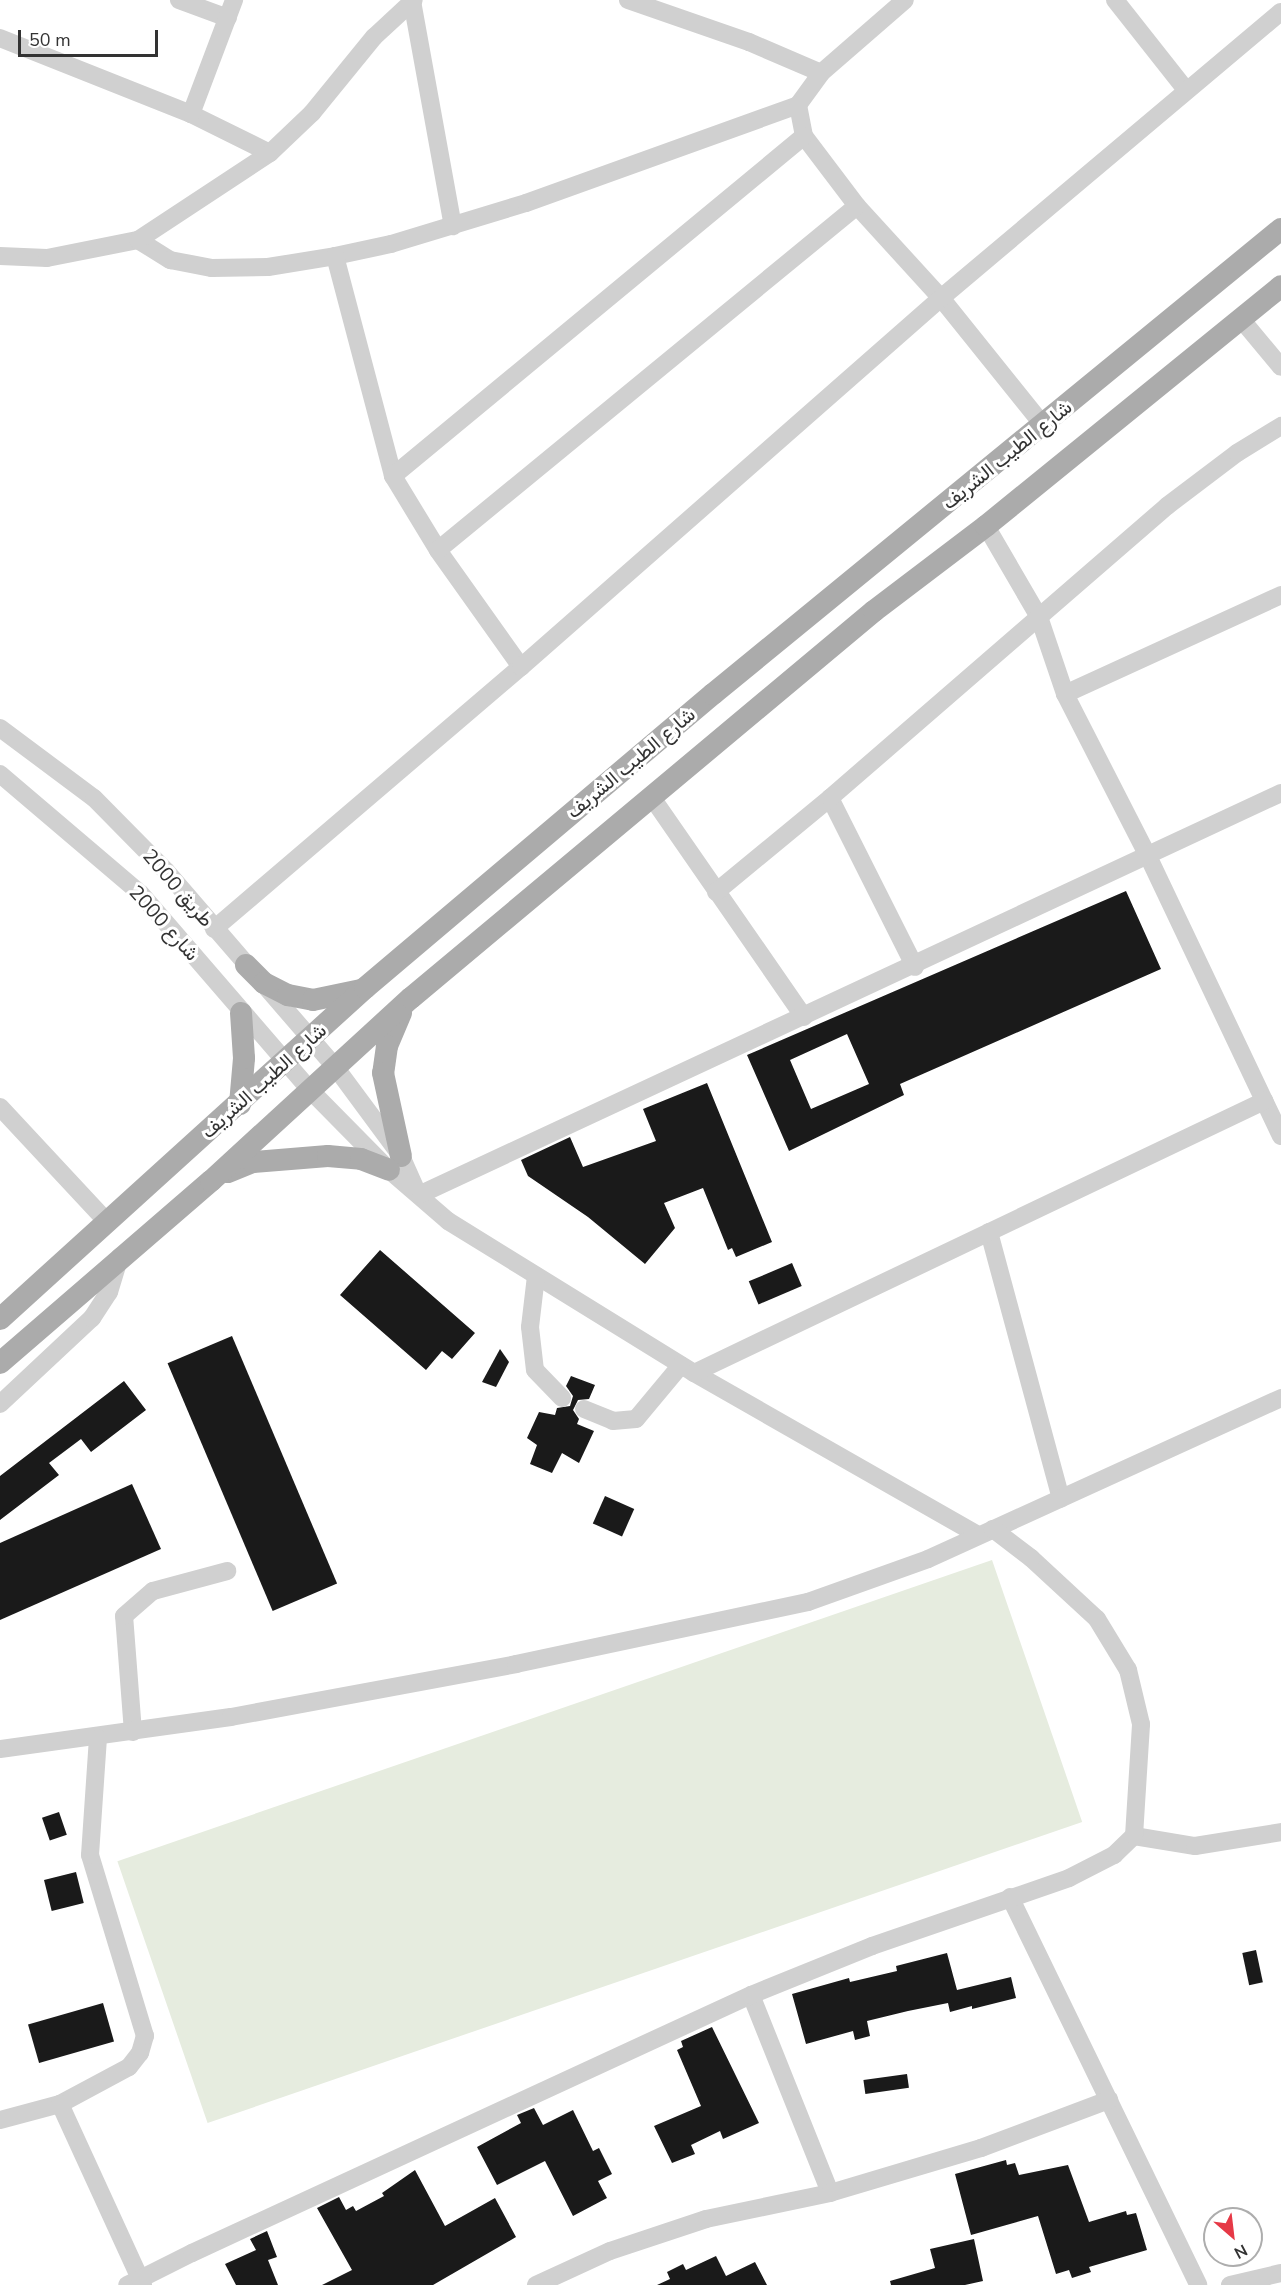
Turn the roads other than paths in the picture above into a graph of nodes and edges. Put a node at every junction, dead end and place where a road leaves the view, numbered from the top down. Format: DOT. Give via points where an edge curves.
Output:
graph roads {
  1 [pos="179,0"];
  2 [pos="234,0"];
  3 [pos="905,0"];
  4 [pos="1115,0"];
  5 [pos="413,1"];
  6 [pos="633,1"];
  7 [pos="1281,12"];
  8 [pos="228,18"];
  9 [pos="0,38"];
  10 [pos="821,73"];
  11 [pos="1186,90"];
  12 [pos="798,105"];
  13 [pos="191,114"];
  14 [pos="804,136"];
  15 [pos="270,153"];
  16 [pos="857,206"];
  17 [pos="453,226"];
  18 [pos="1281,228"];
  19 [pos="138,240"];
  20 [pos="0,256"];
  21 [pos="335,256"];
  22 [pos="1281,286"];
  23 [pos="940,298"];
  24 [pos="1241,319"];
  25 [pos="1281,367"];
  26 [pos="1043,426"];
  27 [pos="1281,426"];
  28 [pos="393,476"];
  29 [pos="986,526"];
  30 [pos="438,550"];
  31 [pos="1281,595"];
  32 [pos="1039,617"];
  33 [pos="521,667"];
  34 [pos="1065,694"];
  35 [pos="0,728"];
  36 [pos="0,774"];
  37 [pos="1281,793"];
  38 [pos="830,798"];
  39 [pos="653,799"];
  40 [pos="1148,856"];
  41 [pos="716,892"];
  42 [pos="214,929"];
  43 [pos="246,964"];
  44 [pos="915,967"];
  45 [pos="365,988"];
  46 [pos="411,998"];
  47 [pos="241,1013"];
  48 [pos="804,1017"];
  49 [pos="311,1038"];
  50 [pos="285,1062"];
  51 [pos="336,1068"];
  52 [pos="311,1091"];
  53 [pos="1264,1101"];
  54 [pos="240,1104"];
  55 [pos="0,1107"];
  56 [pos="1281,1136"];
  57 [pos="395,1163"];
  58 [pos="211,1181"];
  59 [pos="418,1191"];
  60 [pos="108,1223"];
  61 [pos="988,1232"];
  62 [pos="121,1255"];
  63 [pos="536,1276"];
  64 [pos="0,1319"];
  65 [pos="0,1363"];
  66 [pos="687,1369"];
  67 [pos="562,1398"];
  68 [pos="1281,1398"];
  69 [pos="0,1404"];
  70 [pos="584,1409"];
  71 [pos="1061,1498"];
  72 [pos="986,1532"];
  73 [pos="227,1571"];
  74 [pos="134,1732"];
  75 [pos="98,1738"];
  76 [pos="0,1749"];
  77 [pos="1281,1832"];
  78 [pos="1134,1836"];
  79 [pos="1010,1898"];
  80 [pos="751,1995"];
  81 [pos="1109,2100"];
  82 [pos="60,2104"];
  83 [pos="0,2120"];
  84 [pos="830,2193"];
  85 [pos="1281,2273"];
  86 [pos="137,2283"];
  87 [pos="536,2285"];
  88 [pos="1198,2285"];
  89 [pos="1230,2285"];
  1 -- 8 [label="street"];
  2 -- 8 [label="street"];
  3 -- 10 [label="street"];
  4 -- 11 [label="street"];
  5 -- 15 [label="street" via="374,37 312,113"];
  5 -- 17 [label="street"];
  6 -- 10 [label="street" via="741,39"];
  7 -- 11 [label="street"];
  8 -- 13 [label="street"];
  9 -- 13 [label="street"];
  10 -- 12 [label="street"];
  11 -- 23 [label="street"];
  12 -- 14 [label="street"];
  12 -- 17 [label="street" via="597,179"];
  13 -- 15 [label="street"];
  14 -- 16 [label="street"];
  14 -- 28 [label="street"];
  15 -- 19 [label="street"];
  16 -- 23 [label="street"];
  16 -- 30 [label="street"];
  17 -- 21 [label="street"];
  18 -- 26 [label="main road, شارع الطيب الشريف"];
  19 -- 20 [label="street" via="47,258"];
  19 -- 21 [label="street" via="171,260 212,268 268,267"];
  21 -- 28 [label="street"];
  22 -- 24 [label="main road, شارع الطيب الشريف"];
  23 -- 26 [label="street"];
  23 -- 33 [label="street"];
  24 -- 25 [label="street"];
  24 -- 29 [label="main road, شارع الطيب الشريف"];
  26 -- 45 [label="main road, شارع الطيب الشريف" via="713,694"];
  27 -- 32 [label="street" via="1236,453 1167,506"];
  28 -- 30 [label="street"];
  29 -- 32 [label="street"];
  29 -- 39 [label="main road, شارع الطيب الشريف" via="874,611"];
  30 -- 33 [label="street"];
  31 -- 34 [label="street"];
  32 -- 34 [label="street"];
  32 -- 38 [label="street"];
  33 -- 42 [label="street"];
  34 -- 40 [label="street"];
  35 -- 42 [label="street, طريق 2000" via="94,798 166,871"];
  36 -- 47 [label="street, شارع 2000" via="140,893"];
  37 -- 40 [label="street"];
  38 -- 41 [label="street"];
  38 -- 44 [label="street"];
  39 -- 41 [label="street"];
  39 -- 46 [label="main road, شارع الطيب الشريف"];
  40 -- 44 [label="street"];
  40 -- 53 [label="street"];
  41 -- 48 [label="street"];
  42 -- 43 [label="street, طريق 2000"];
  43 -- 45 [label="main road" via="264,983 288,995 314,1000 340,997"];
  43 -- 49 [label="street, طريق 2000"];
  44 -- 48 [label="street"];
  45 -- 49 [label="main road, شارع الطيب الشريف"];
  46 -- 51 [label="main road, شارع الطيب الشريف"];
  46 -- 57 [label="main road" via="392,1030 383,1073"];
  47 -- 50 [label="street, شارع 2000"];
  47 -- 54 [label="main road" via="244,1058"];
  48 -- 59 [label="street"];
  49 -- 50 [label="main road, شارع الطيب الشريف"];
  49 -- 51 [label="street, طريق 2000"];
  50 -- 52 [label="street, شارع 2000"];
  50 -- 54 [label="main road, شارع الطيب الشريف"];
  51 -- 52 [label="main road, شارع الطيب الشريف"];
  51 -- 57 [label="street, طريق 2000"];
  52 -- 57 [label="street, شارع 2000"];
  52 -- 58 [label="main road, شارع الطيب الشريف"];
  53 -- 56 [label="street"];
  53 -- 61 [label="street"];
  54 -- 60 [label="main road, شارع الطيب الشريف"];
  55 -- 60 [label="street"];
  57 -- 58 [label="main road" via="293,1156 253,1162"];
  57 -- 59 [label="street"];
  58 -- 62 [label="main road, شارع الطيب الشريف"];
  59 -- 63 [label="street" via="475,1240"];
  60 -- 64 [label="main road, شارع الطيب الشريف"];
  61 -- 66 [label="street"];
  61 -- 71 [label="street"];
  62 -- 65 [label="main road, شارع الطيب الشريف"];
  62 -- 69 [label="street" via="109,1292 92,1318"];
  63 -- 66 [label="street"];
  63 -- 67 [label="street" via="530,1327 535,1370"];
  66 -- 70 [label="street" via="636,1419 613,1421"];
  66 -- 72 [label="street"];
  68 -- 71 [label="street"];
  71 -- 72 [label="street"];
  72 -- 74 [label="street" via="808,1602 516,1664"];
  72 -- 78 [label="street" via="1031,1558 1097,1619 1128,1670 1141,1724"];
  73 -- 74 [label="street" via="153,1591 124,1616"];
  74 -- 75 [label="street"];
  75 -- 76 [label="street"];
  75 -- 82 [label="street" via="90,1855 146,2036 129,2067"];
  77 -- 78 [label="street" via="1195,1846"];
  78 -- 79 [label="street" via="1114,1855 1069,1878"];
  79 -- 80 [label="street" via="872,1946"];
  79 -- 81 [label="street"];
  80 -- 84 [label="street"];
  80 -- 86 [label="street" via="503,2107"];
  81 -- 84 [label="street" via="981,2148"];
  81 -- 88 [label="street"];
  82 -- 83 [label="street"];
  82 -- 86 [label="street"];
  84 -- 87 [label="street" via="706,2219 610,2251"];
  85 -- 89 [label="street"];
}
